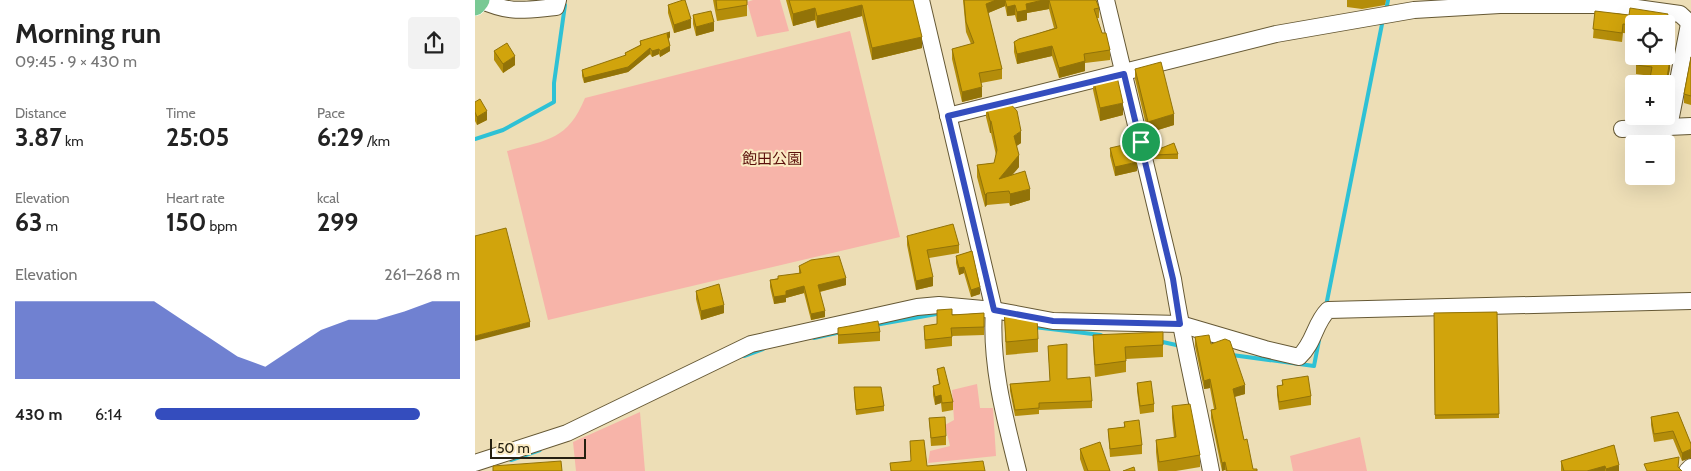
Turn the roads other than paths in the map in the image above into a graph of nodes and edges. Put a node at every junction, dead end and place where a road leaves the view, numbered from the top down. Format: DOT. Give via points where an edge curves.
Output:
graph roads {
  1 [pos="480,0"];
  2 [pos="558,0"];
  3 [pos="921,0"];
  4 [pos="1106,0"];
  5 [pos="1616,2"];
  6 [pos="475,5"];
  7 [pos="1690,24"];
  8 [pos="1124,74"];
  9 [pos="948,116"];
  10 [pos="1691,126"];
  11 [pos="1669,127"];
  12 [pos="1623,130"];
  13 [pos="1691,301"];
  14 [pos="994,310"];
  15 [pos="1180,324"];
  16 [pos="475,463"];
  17 [pos="1691,467"];
  18 [pos="1018,471"];
  19 [pos="1211,471"];
  20 [pos="1687,471"];
  1 -- 2 [label="street" via="499,9 515,11 556,7"];
  1 -- 6 [label="main road"];
  3 -- 9 [label="street"];
  4 -- 8 [label="street"];
  5 -- 7 [label="street" via="1680,14"];
  5 -- 8 [label="street" via="1414,10 1277,34"];
  7 -- 11 [label="street"];
  8 -- 9 [label="street"];
  8 -- 15 [label="street" via="1173,279"];
  9 -- 14 [label="street"];
  10 -- 11 [label="street"];
  11 -- 12 [label="street"];
  13 -- 15 [label="street" via="1328,310 1321,317 1310,347 1299,357"];
  14 -- 15 [label="street" via="1053,321"];
  14 -- 16 [label="street" via="917,306 751,344 567,433"];
  14 -- 18 [label="street" via="1003,412"];
  15 -- 19 [label="street"];
  17 -- 20 [label="street"];
}
